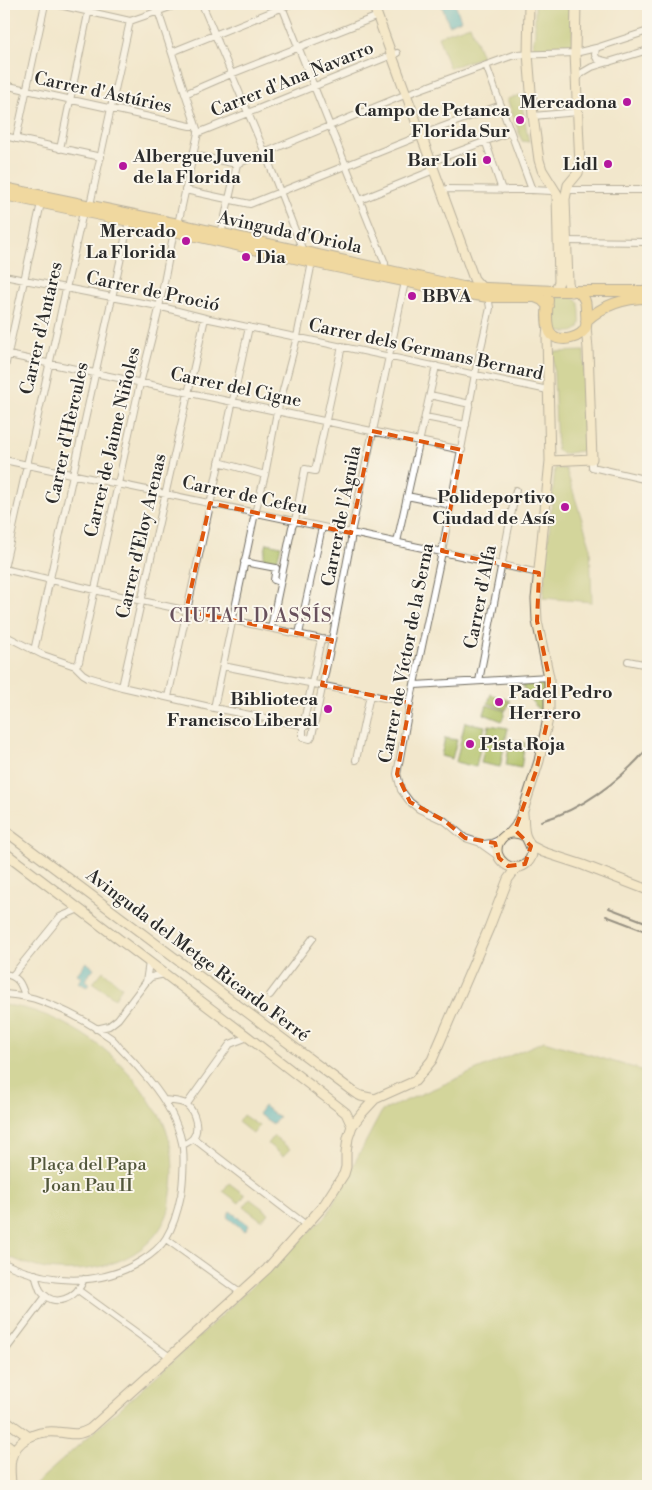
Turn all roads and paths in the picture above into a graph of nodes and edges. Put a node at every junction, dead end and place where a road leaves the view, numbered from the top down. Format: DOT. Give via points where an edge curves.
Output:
graph roads {
  1 [pos="45,4"];
  2 [pos="55,4"];
  3 [pos="90,4"];
  4 [pos="179,4"];
  5 [pos="202,4"];
  6 [pos="291,4"];
  7 [pos="373,4"];
  8 [pos="379,4"];
  9 [pos="529,4"];
  10 [pos="576,4"];
  11 [pos="282,6"];
  12 [pos="89,11"];
  13 [pos="158,11"];
  14 [pos="378,16"];
  15 [pos="130,21"];
  16 [pos="648,31"];
  17 [pos="215,34"];
  18 [pos="298,47"];
  19 [pos="596,48"];
  20 [pos="648,50"];
  21 [pos="172,52"];
  22 [pos="575,53"];
  23 [pos="394,54"];
  24 [pos="528,54"];
  25 [pos="609,62"];
  26 [pos="486,65"];
  27 [pos="231,74"];
  28 [pos="577,81"];
  29 [pos="4,85"];
  30 [pos="314,86"];
  31 [pos="28,91"];
  32 [pos="185,94"];
  33 [pos="409,94"];
  34 [pos="70,100"];
  35 [pos="501,105"];
  36 [pos="111,108"];
  37 [pos="578,112"];
  38 [pos="248,114"];
  39 [pos="533,116"];
  40 [pos="331,127"];
  41 [pos="197,129"];
  42 [pos="510,132"];
  43 [pos="424,134"];
  44 [pos="4,136"];
  45 [pos="16,139"];
  46 [pos="485,140"];
  47 [pos="60,149"];
  48 [pos="265,153"];
  49 [pos="193,155"];
  50 [pos="101,157"];
  51 [pos="436,160"];
  52 [pos="237,164"];
  53 [pos="346,165"];
  54 [pos="434,170"];
  55 [pos="578,173"];
  56 [pos="4,188"];
  57 [pos="588,189"];
  58 [pos="185,190"];
  59 [pos="445,190"];
  60 [pos="502,190"];
  61 [pos="532,190"];
  62 [pos="567,190"];
  63 [pos="648,190"];
  64 [pos="555,191"];
  65 [pos="279,192"];
  66 [pos="4,196"];
  67 [pos="228,200"];
  68 [pos="360,200"];
  69 [pos="41,203"];
  70 [pos="86,208"];
  71 [pos="129,221"];
  72 [pos="176,228"];
  73 [pos="221,234"];
  74 [pos="566,241"];
  75 [pos="648,242"];
  76 [pos="303,251"];
  77 [pos="312,262"];
  78 [pos="384,269"];
  79 [pos="4,276"];
  80 [pos="24,280"];
  81 [pos="405,282"];
  82 [pos="472,283"];
  83 [pos="66,288"];
  84 [pos="486,291"];
  85 [pos="648,291"];
  86 [pos="555,292"];
  87 [pos="576,292"];
  88 [pos="113,298"];
  89 [pos="648,298"];
  90 [pos="158,306"];
  91 [pos="548,306"];
  92 [pos="205,318"];
  93 [pos="586,323"];
  94 [pos="548,326"];
  95 [pos="249,327"];
  96 [pos="297,337"];
  97 [pos="342,346"];
  98 [pos="6,355"];
  99 [pos="389,356"];
  100 [pos="49,364"];
  101 [pos="436,366"];
  102 [pos="4,372"];
  103 [pos="96,373"];
  104 [pos="476,374"];
  105 [pos="141,383"];
  106 [pos="548,390"];
  107 [pos="189,393"];
  108 [pos="430,395"];
  109 [pos="233,402"];
  110 [pos="470,404"];
  111 [pos="279,412"];
  112 [pos="425,417"];
  113 [pos="326,422"];
  114 [pos="466,426"];
  115 [pos="372,431"];
  116 [pos="419,441"];
  117 [pos="462,450"];
  118 [pos="592,459"];
  119 [pos="4,460"];
  120 [pos="550,461"];
  121 [pos="219,462"];
  122 [pos="27,465"];
  123 [pos="74,474"];
  124 [pos="265,475"];
  125 [pos="648,480"];
  126 [pos="118,484"];
  127 [pos="516,490"];
  128 [pos="166,494"];
  129 [pos="407,496"];
  130 [pos="210,503"];
  131 [pos="451,505"];
  132 [pos="255,512"];
  133 [pos="295,521"];
  134 [pos="322,527"];
  135 [pos="351,533"];
  136 [pos="397,542"];
  137 [pos="442,552"];
  138 [pos="244,562"];
  139 [pos="501,564"];
  140 [pos="4,569"];
  141 [pos="539,573"];
  142 [pos="50,579"];
  143 [pos="280,582"];
  144 [pos="95,590"];
  145 [pos="142,601"];
  146 [pos="186,611"];
  147 [pos="233,620"];
  148 [pos="271,628"];
  149 [pos="299,634"];
  150 [pos="4,635"];
  151 [pos="321,639"];
  152 [pos="332,640"];
  153 [pos="34,651"];
  154 [pos="628,661"];
  155 [pos="648,665"];
  156 [pos="75,666"];
  157 [pos="223,666"];
  158 [pos="549,677"];
  159 [pos="479,681"];
  160 [pos="311,683"];
  161 [pos="322,685"];
  162 [pos="415,685"];
  163 [pos="122,687"];
  164 [pos="370,696"];
  165 [pos="168,697"];
  166 [pos="410,703"];
  167 [pos="214,708"];
  168 [pos="314,723"];
  169 [pos="303,726"];
  170 [pos="356,760"];
  171 [pos="523,811"];
  172 [pos="4,830"];
  173 [pos="510,833"];
  174 [pos="526,837"];
  175 [pos="501,839"];
  176 [pos="477,843"];
  177 [pos="531,846"];
  178 [pos="4,852"];
  179 [pos="499,858"];
  180 [pos="562,858"];
  181 [pos="528,861"];
  182 [pos="517,867"];
  183 [pos="648,890"];
  184 [pos="503,891"];
  185 [pos="79,909"];
  186 [pos="313,938"];
  187 [pos="149,962"];
  188 [pos="4,974"];
  189 [pos="165,974"];
  190 [pos="13,975"];
  191 [pos="146,982"];
  192 [pos="4,994"];
  193 [pos="270,995"];
  194 [pos="24,996"];
  195 [pos="118,1018"];
  196 [pos="96,1029"];
  197 [pos="248,1036"];
  198 [pos="112,1039"];
  199 [pos="375,1099"];
  200 [pos="164,1100"];
  201 [pos="187,1104"];
  202 [pos="352,1126"];
  203 [pos="193,1138"];
  204 [pos="183,1145"];
  205 [pos="306,1225"];
  206 [pos="166,1239"];
  207 [pos="4,1263"];
  208 [pos="35,1274"];
  209 [pos="84,1279"];
  210 [pos="78,1290"];
  211 [pos="240,1292"];
  212 [pos="46,1296"];
  213 [pos="4,1352"];
  214 [pos="170,1357"];
  215 [pos="4,1419"];
  216 [pos="29,1437"];
  217 [pos="4,1442"];
  218 [pos="15,1451"];
  219 [pos="11,1486"];
  1 -- 31 [label="street"];
  2 -- 12 [label="street"];
  3 -- 12 [label="street"];
  4 -- 13 [label="street"];
  5 -- 17 [label="street"];
  6 -- 11 [label="street"];
  7 -- 14 [label="street"];
  8 -- 23 [label="street"];
  9 -- 24 [label="street"];
  10 -- 22 [label="street"];
  11 -- 17 [label="street"];
  11 -- 18 [label="street"];
  12 -- 15 [label="street"];
  12 -- 34 [label="street"];
  13 -- 15 [label="street"];
  13 -- 21 [label="street"];
  14 -- 18 [label="street"];
  14 -- 23 [label="street"];
  15 -- 36 [label="street, Carrer d'Antares"];
  16 -- 19 [label="street"];
  17 -- 21 [label="street"];
  17 -- 27 [label="street"];
  18 -- 27 [label="street"];
  18 -- 30 [label="street"];
  19 -- 22 [label="street"];
  19 -- 25 [label="street" via="597,59"];
  20 -- 25 [label="street"];
  21 -- 32 [label="street"];
  22 -- 24 [label="street"];
  22 -- 28 [label="street"];
  23 -- 30 [label="street, Carrer d'Ana Navarro"];
  23 -- 33 [label="street"];
  24 -- 26 [label="street"];
  24 -- 39 [label="street"];
  25 -- 28 [label="street" via="580,74"];
  26 -- 33 [label="street"];
  26 -- 35 [label="street"];
  27 -- 32 [label="street"];
  27 -- 38 [label="street"];
  28 -- 37 [label="street"];
  29 -- 31 [label="street, Carrer d'Astúries"];
  30 -- 38 [label="street, Carrer d'Ana Navarro"];
  30 -- 40 [label="street"];
  31 -- 34 [label="street, Carrer d'Astúries"];
  31 -- 45 [label="street"];
  32 -- 41 [label="street"];
  33 -- 40 [label="street"];
  33 -- 43 [label="street"];
  34 -- 36 [label="street, Carrer d'Astúries"];
  34 -- 47 [label="street"];
  35 -- 42 [label="street"];
  35 -- 43 [label="street"];
  36 -- 41 [label="street, Carrer d'Astúries"];
  36 -- 50 [label="street, Carrer d'Antares"];
  37 -- 39 [label="street"];
  37 -- 55 [label="street"];
  38 -- 41 [label="street, Carrer d'Ana Navarro"];
  38 -- 48 [label="street"];
  39 -- 64 [label="street" via="539,160"];
  40 -- 48 [label="street"];
  40 -- 53 [label="street"];
  41 -- 49 [label="street, Carrer de Jaime Niñoles"];
  42 -- 46 [label="street"];
  42 -- 61 [label="street"];
  43 -- 51 [label="street"];
  43 -- 53 [label="street"];
  43 -- 54 [label="street"];
  44 -- 45 [label="street"];
  45 -- 47 [label="street"];
  46 -- 51 [label="street"];
  46 -- 60 [label="street"];
  47 -- 50 [label="street"];
  48 -- 52 [label="street"];
  48 -- 65 [label="street"];
  49 -- 52 [label="street"];
  49 -- 58 [label="street, Carrer de Jaime Niñoles"];
  50 -- 70 [label="street, Carrer d'Antares"];
  51 -- 59 [label="street"];
  52 -- 67 [label="street"];
  53 -- 65 [label="street"];
  53 -- 68 [label="street"];
  54 -- 59 [label="street"];
  54 -- 68 [label="street"];
  55 -- 57 [label="street" via="576,185"];
  55 -- 62 [label="street"];
  56 -- 70 [label="main road, Avinguda d'Oriola"];
  57 -- 62 [label="street"];
  57 -- 63 [label="street"];
  58 -- 67 [label="street"];
  58 -- 72 [label="street, Carrer de Jaime Niñoles"];
  59 -- 60 [label="street"];
  59 -- 82 [label="street"];
  59 -- 84 [label="street"];
  60 -- 61 [label="street"];
  61 -- 64 [label="street"];
  62 -- 64 [label="street"];
  62 -- 74 [label="street"];
  64 -- 86 [label="street" via="559,282"];
  65 -- 67 [label="street" via="250,204"];
  65 -- 76 [label="street"];
  66 -- 69 [label="main road, Avinguda d'Oriola"];
  67 -- 73 [label="street"];
  68 -- 78 [label="street" via="385,263"];
  69 -- 70 [label="main road, Avinguda d'Oriola"];
  69 -- 80 [label="street"];
  70 -- 71 [label="main road, Avinguda d'Oriola"];
  70 -- 72 [label="main road, Avinguda d'Oriola"];
  70 -- 83 [label="street, Carrer d'Antares"];
  71 -- 72 [label="main road, Avinguda d'Oriola"];
  71 -- 88 [label="street, Carrer d'Hèrcules"];
  72 -- 73 [label="main road, Avinguda d'Oriola"];
  72 -- 77 [label="main road, Avinguda d'Oriola"];
  72 -- 90 [label="street, Carrer de Jaime Niñoles"];
  73 -- 76 [label="main road, Avinguda d'Oriola"];
  74 -- 75 [label="street"];
  74 -- 87 [label="street" via="569,288"];
  76 -- 78 [label="main road, Avinguda d'Oriola"];
  77 -- 81 [label="main road, Avinguda d'Oriola"];
  77 -- 96 [label="street"];
  78 -- 82 [label="main road, Avinguda d'Oriola"];
  79 -- 80 [label="street, Carrer de Proció"];
  80 -- 83 [label="street, Carrer de Proció"];
  80 -- 98 [label="street"];
  81 -- 84 [label="main road, Avinguda d'Oriola" via="456,292"];
  81 -- 99 [label="street, Carrer de l'Àguila"];
  82 -- 84 [label="main road, Avinguda d'Oriola"];
  83 -- 88 [label="street, Carrer de Proció"];
  83 -- 100 [label="street, Carrer d'Antares"];
  84 -- 86 [label="main road, Avinguda d'Oriola"];
  84 -- 91 [label="main road, Avinguda d'Oriola" via="535,297"];
  84 -- 104 [label="street, Carrer de Víctor de la Serna" via="490,308"];
  85 -- 87 [label="main road, Avinguda d'Oriola"];
  86 -- 87 [label="main road, Avinguda d'Oriola"];
  86 -- 91 [label="main road" via="550,296"];
  87 -- 93 [label="main road" via="584,296 586,302"];
  88 -- 90 [label="street, Carrer de Proció"];
  88 -- 103 [label="street, Carrer d'Hèrcules"];
  89 -- 93 [label="main road" via="618,302 595,313"];
  90 -- 92 [label="street, Carrer de Proció"];
  90 -- 105 [label="street, Carrer de Jaime Niñoles"];
  91 -- 94 [label="main road"];
  92 -- 95 [label="street, Carrer de Proció"];
  92 -- 107 [label="street, Carrer d'Eloy Arenas"];
  93 -- 94 [label="main road" via="582,334 567,338 554,336"];
  93 -- 118 [label="street"];
  94 -- 106 [label="street"];
  95 -- 96 [label="street, Carrer de Proció"];
  95 -- 109 [label="street"];
  96 -- 97 [label="street, Carrer dels Germans Bernard"];
  96 -- 111 [label="street"];
  97 -- 99 [label="street, Carrer dels Germans Bernard"];
  97 -- 113 [label="street"];
  98 -- 100 [label="street, Carrer del Cigne"];
  98 -- 102 [label="street"];
  99 -- 101 [label="street, Carrer dels Germans Bernard"];
  99 -- 115 [label="street, Carrer de l'Àguila"];
  100 -- 103 [label="street, Carrer del Cigne"];
  100 -- 122 [label="street, Carrer d'Antares"];
  101 -- 104 [label="street, Carrer dels Germans Bernard"];
  101 -- 108 [label="street"];
  103 -- 105 [label="street, Carrer del Cigne"];
  103 -- 123 [label="street, Carrer d'Hèrcules"];
  104 -- 106 [label="street, Carrer dels Germans Bernard"];
  104 -- 110 [label="street, Carrer de Víctor de la Serna"];
  105 -- 107 [label="street, Carrer del Cigne"];
  105 -- 126 [label="street, Carrer de Jaime Niñoles"];
  106 -- 120 [label="street"];
  107 -- 109 [label="street, Carrer del Cigne"];
  107 -- 128 [label="street, Carrer d'Eloy Arenas"];
  108 -- 110 [label="street"];
  108 -- 112 [label="street"];
  109 -- 111 [label="street, Carrer del Cigne"];
  109 -- 121 [label="street"];
  110 -- 114 [label="street, Carrer de Víctor de la Serna"];
  111 -- 113 [label="street, Carrer del Cigne"];
  111 -- 124 [label="street"];
  112 -- 114 [label="street"];
  112 -- 116 [label="street"];
  113 -- 115 [label="street, Carrer del Cigne"];
  113 -- 133 [label="street" via="315,471 305,469"];
  114 -- 117 [label="street, Carrer de Víctor de la Serna"];
  115 -- 116 [label="street, Carrer del Cigne"];
  115 -- 135 [label="street, Carrer de l'Àguila"];
  116 -- 117 [label="street, Carrer del Cigne"];
  116 -- 129 [label="street"];
  117 -- 131 [label="street, Carrer de Víctor de la Serna"];
  118 -- 120 [label="street"];
  118 -- 125 [label="street" via="592,467"];
  119 -- 122 [label="street, Carrer de Cefeu"];
  120 -- 141 [label="street"];
  121 -- 124 [label="street"];
  121 -- 130 [label="street"];
  122 -- 123 [label="street, Carrer de Cefeu"];
  122 -- 140 [label="street, Carrer d'Antares"];
  123 -- 126 [label="street, Carrer de Cefeu"];
  123 -- 142 [label="street, Carrer d'Hèrcules"];
  124 -- 132 [label="street"];
  126 -- 128 [label="street, Carrer de Cefeu"];
  126 -- 144 [label="street, Carrer de Jaime Niñoles"];
  127 -- 139 [label="street, Carrer d'Alfa"];
  128 -- 130 [label="street, Carrer de Cefeu"];
  128 -- 145 [label="street, Carrer d'Eloy Arenas"];
  129 -- 131 [label="street"];
  129 -- 136 [label="street"];
  130 -- 132 [label="street, Carrer de Cefeu"];
  130 -- 146 [label="street"];
  131 -- 137 [label="street, Carrer de Víctor de la Serna"];
  132 -- 133 [label="street, Carrer de Cefeu"];
  132 -- 138 [label="street"];
  133 -- 134 [label="street, Carrer de Cefeu"];
  133 -- 143 [label="street"];
  134 -- 135 [label="street, Carrer de Cefeu"];
  134 -- 149 [label="street"];
  135 -- 136 [label="street, Carrer de Cefeu"];
  135 -- 152 [label="street, Carrer de l'Àguila"];
  136 -- 137 [label="street, Carrer de Cefeu"];
  137 -- 139 [label="street, Carrer de Cefeu"];
  137 -- 162 [label="street, Carrer de Víctor de la Serna"];
  138 -- 143 [label="street" via="276,568 274,580"];
  138 -- 147 [label="street"];
  139 -- 141 [label="street, Carrer de Cefeu"];
  139 -- 159 [label="street, Carrer d'Alfa"];
  140 -- 142 [label="street"];
  141 -- 158 [label="street" via="537,621"];
  142 -- 144 [label="street"];
  142 -- 153 [label="street, Carrer d'Hèrcules"];
  143 -- 148 [label="street"];
  144 -- 145 [label="street"];
  144 -- 156 [label="street, Carrer de Jaime Niñoles" via="79,662"];
  145 -- 146 [label="street"];
  145 -- 163 [label="street, Carrer d'Eloy Arenas"];
  146 -- 147 [label="street"];
  146 -- 165 [label="street"];
  147 -- 148 [label="street"];
  147 -- 157 [label="street"];
  148 -- 149 [label="street"];
  149 -- 151 [label="street"];
  150 -- 153 [label="street"];
  151 -- 152 [label="street"];
  151 -- 160 [label="street"];
  152 -- 161 [label="street, Carrer de l'Àguila"];
  153 -- 156 [label="street"];
  154 -- 155 [label="street"];
  156 -- 163 [label="street" via="88,677"];
  157 -- 160 [label="street"];
  157 -- 167 [label="street"];
  158 -- 159 [label="street"];
  158 -- 171 [label="street" via="545,737"];
  159 -- 162 [label="street"];
  160 -- 161 [label="street"];
  160 -- 169 [label="street"];
  161 -- 164 [label="street"];
  161 -- 168 [label="street, Carrer de l'Àguila"];
  162 -- 166 [label="street, Carrer de Víctor de la Serna"];
  163 -- 165 [label="street"];
  164 -- 166 [label="street"];
  164 -- 170 [label="street"];
  165 -- 167 [label="street"];
  166 -- 176 [label="street, Carrer de Víctor de la Serna" via="398,768 398,780 404,795 419,809 445,821 459,834"];
  167 -- 169 [label="street"];
  168 -- 169 [label="street"];
  168 -- 169 [label="street, Carrer de l'Àguila" via="310,739 303,737"];
  171 -- 173 [label="street"];
  171 -- 174 [label="street"];
  172 -- 199 [label="street, Avinguda del Metge Ricardo Ferré" via="355,1093"];
  173 -- 174 [label="street"];
  173 -- 175 [label="street"];
  174 -- 177 [label="street"];
  175 -- 176 [label="street" via="488,844"];
  175 -- 179 [label="street" via="497,847"];
  176 -- 179 [label="street"];
  177 -- 180 [label="street"];
  177 -- 181 [label="street"];
  178 -- 185 [label="street, Avinguda del Metge Ricardo Ferré"];
  179 -- 182 [label="street" via="508,866"];
  179 -- 184 [label="street"];
  180 -- 181 [label="street"];
  180 -- 183 [label="street"];
  181 -- 182 [label="street"];
  182 -- 184 [label="street"];
  184 -- 199 [label="street" via="432,1060 415,1081"];
  185 -- 187 [label="street, Avinguda del Metge Ricardo Ferré"];
  185 -- 190 [label="street" via="60,917"];
  186 -- 193 [label="street"];
  187 -- 189 [label="street, Avinguda del Metge Ricardo Ferré"];
  187 -- 191 [label="street"];
  188 -- 190 [label="street"];
  189 -- 191 [label="street"];
  189 -- 197 [label="street, Avinguda del Metge Ricardo Ferré"];
  190 -- 194 [label="street" via="22,985"];
  191 -- 195 [label="street"];
  192 -- 194 [label="street"];
  194 -- 196 [label="street" via="40,1000"];
  195 -- 196 [label="street" via="109,1026"];
  195 -- 198 [label="street"];
  196 -- 198 [label="street"];
  197 -- 201 [label="street" via="230,1044"];
  197 -- 202 [label="street, Avinguda del Metge Ricardo Ferré" via="346,1113"];
  198 -- 200 [label="street" via="136,1063"];
  199 -- 202 [label="street"];
  200 -- 201 [label="street"];
  200 -- 204 [label="street"];
  201 -- 203 [label="street" via="196,1118"];
  202 -- 205 [label="street" via="344,1174"];
  203 -- 204 [label="street"];
  203 -- 205 [label="street"];
  204 -- 206 [label="street" via="182,1186 177,1215"];
  205 -- 211 [label="street"];
  206 -- 209 [label="street" via="152,1254 118,1273"];
  206 -- 211 [label="street"];
  207 -- 208 [label="street"];
  208 -- 209 [label="street" via="49,1278"];
  208 -- 212 [label="street"];
  209 -- 210 [label="street"];
  210 -- 212 [label="street" via="68,1299 56,1300"];
  210 -- 214 [label="street"];
  211 -- 214 [label="street"];
  212 -- 213 [label="street"];
  214 -- 216 [label="street" via="83,1433 48,1431"];
  215 -- 216 [label="street"];
  216 -- 218 [label="street"];
  217 -- 218 [label="street"];
  218 -- 219 [label="street" via="9,1470"];
}
